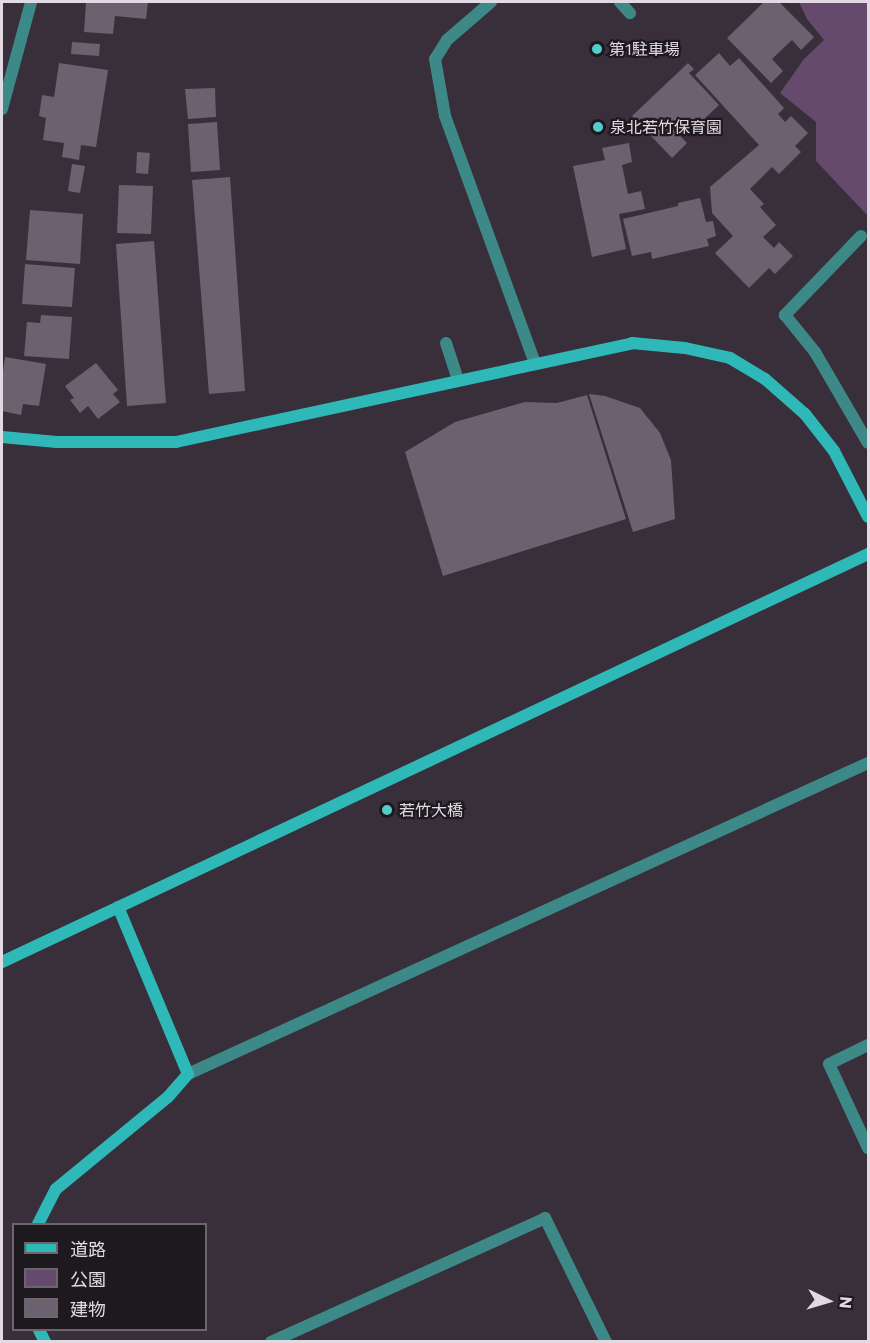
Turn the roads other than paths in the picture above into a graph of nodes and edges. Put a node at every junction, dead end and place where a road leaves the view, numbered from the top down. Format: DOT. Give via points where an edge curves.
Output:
graph roads {
  1 [pos="31,2"];
  2 [pos="491,2"];
  3 [pos="620,2"];
  4 [pos="630,13"];
  5 [pos="2,109"];
  6 [pos="861,236"];
  7 [pos="446,342"];
  8 [pos="535,363"];
  9 [pos="458,380"];
  10 [pos="2,437"];
  11 [pos="868,443"];
  12 [pos="868,517"];
  13 [pos="868,554"];
  14 [pos="868,763"];
  15 [pos="118,907"];
  16 [pos="2,962"];
  17 [pos="868,1045"];
  18 [pos="188,1074"];
  19 [pos="868,1148"];
  20 [pos="39,1223"];
  21 [pos="271,1341"];
  22 [pos="606,1341"];
  1 -- 5 [label="street"];
  2 -- 8 [label="street" via="447,40 435,59 445,116"];
  3 -- 4 [label="street"];
  6 -- 11 [label="street" via="785,315 815,352"];
  7 -- 9 [label="street"];
  8 -- 9 [label="street"];
  8 -- 12 [label="street" via="632,344 685,348 730,358 765,380 805,414 834,451"];
  9 -- 10 [label="street" via="176,442 57,442"];
  13 -- 15 [label="street"];
  14 -- 18 [label="street"];
  15 -- 16 [label="street"];
  15 -- 18 [label="street"];
  17 -- 19 [label="street" via="830,1064"];
  18 -- 20 [label="street" via="168,1097 56,1189"];
  21 -- 22 [label="street" via="546,1218"];
}
